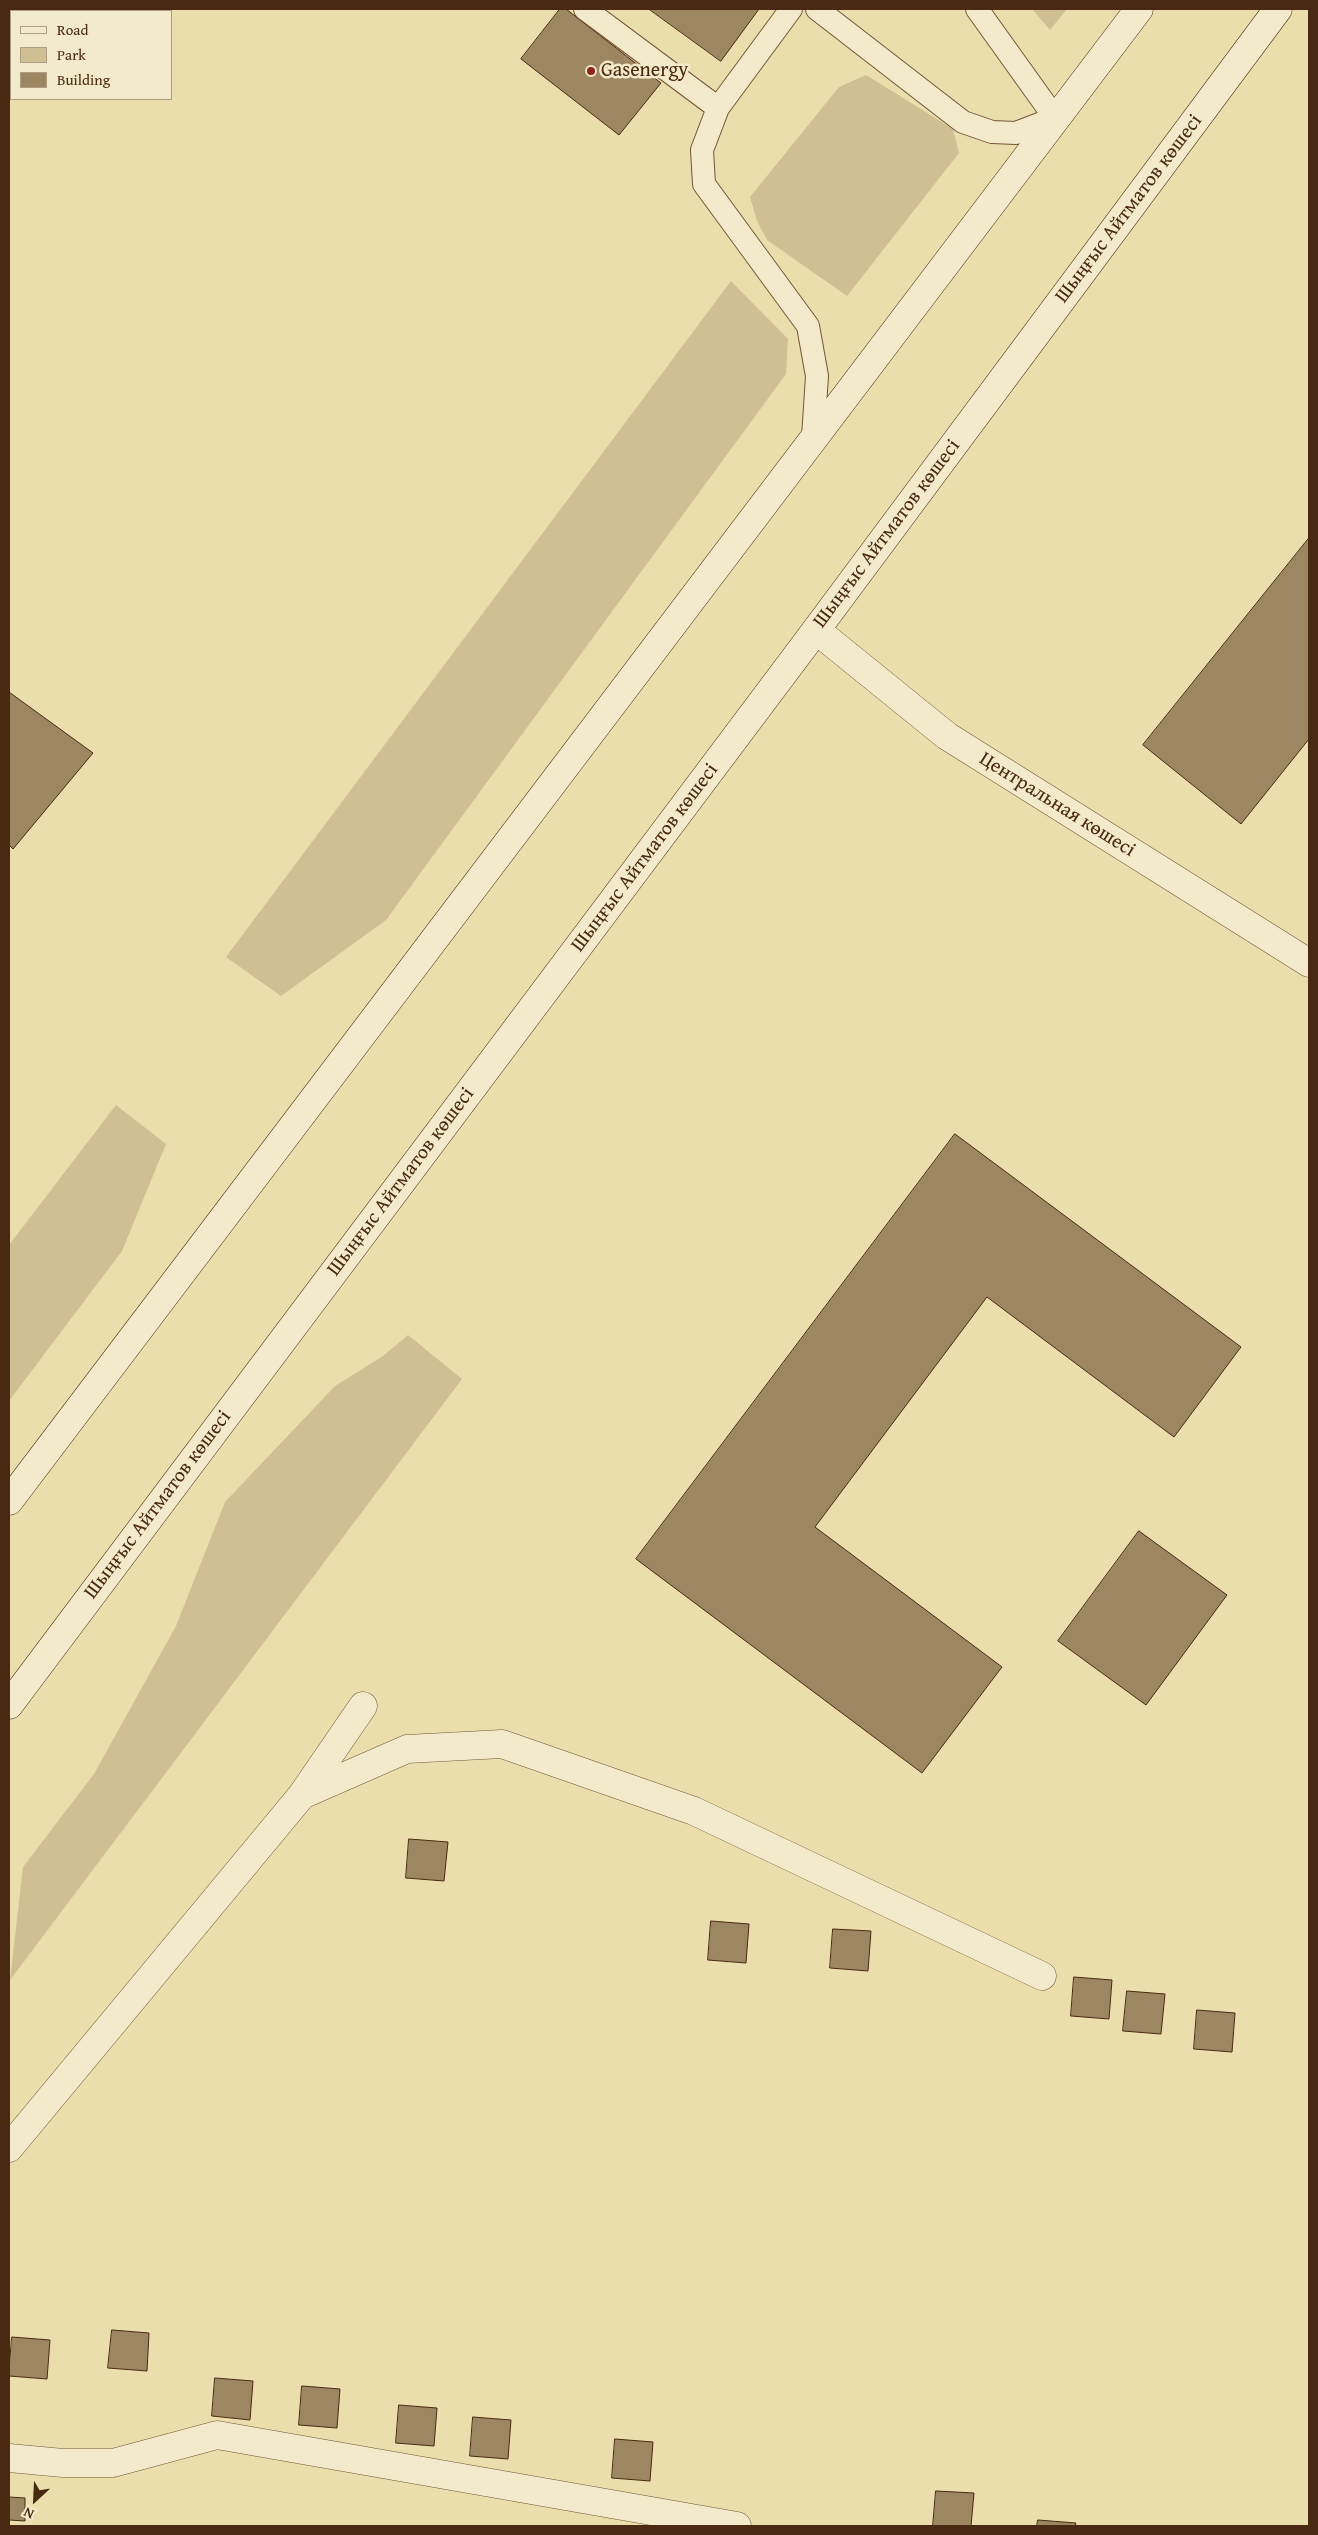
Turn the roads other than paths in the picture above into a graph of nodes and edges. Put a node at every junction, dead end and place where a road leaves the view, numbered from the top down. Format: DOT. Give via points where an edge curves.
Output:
graph roads {
  1 [pos="585,9"];
  2 [pos="791,9"];
  3 [pos="817,9"];
  4 [pos="977,9"];
  5 [pos="1139,9"];
  6 [pos="1278,9"];
  7 [pos="718,108"];
  8 [pos="1055,118"];
  9 [pos="813,438"];
  10 [pos="816,630"];
  11 [pos="1309,963"];
  12 [pos="9,1501"];
  13 [pos="9,1705"];
  14 [pos="363,1706"];
  15 [pos="302,1794"];
  16 [pos="1042,1976"];
  17 [pos="9,2148"];
  18 [pos="9,2458"];
  19 [pos="737,2526"];
  1 -- 7 [label="lane"];
  2 -- 7 [label="lane"];
  3 -- 8 [label="lane" via="963,122 992,132 1016,133"];
  4 -- 8 [label="lane"];
  5 -- 8 [label="main road"];
  6 -- 10 [label="main road, Шыңғыс Айтматов көшесі"];
  7 -- 9 [label="lane" via="702,150 704,184 808,326 817,376"];
  8 -- 9 [label="main road"];
  9 -- 12 [label="main road"];
  10 -- 11 [label="main road, Центральная көшесі" via="947,736"];
  10 -- 13 [label="main road, Шыңғыс Айтматов көшесі"];
  14 -- 15 [label="main road"];
  15 -- 16 [label="main road" via="408,1749 502,1744 694,1811"];
  15 -- 17 [label="main road"];
  18 -- 19 [label="main road" via="113,2463 217,2435"];
}
